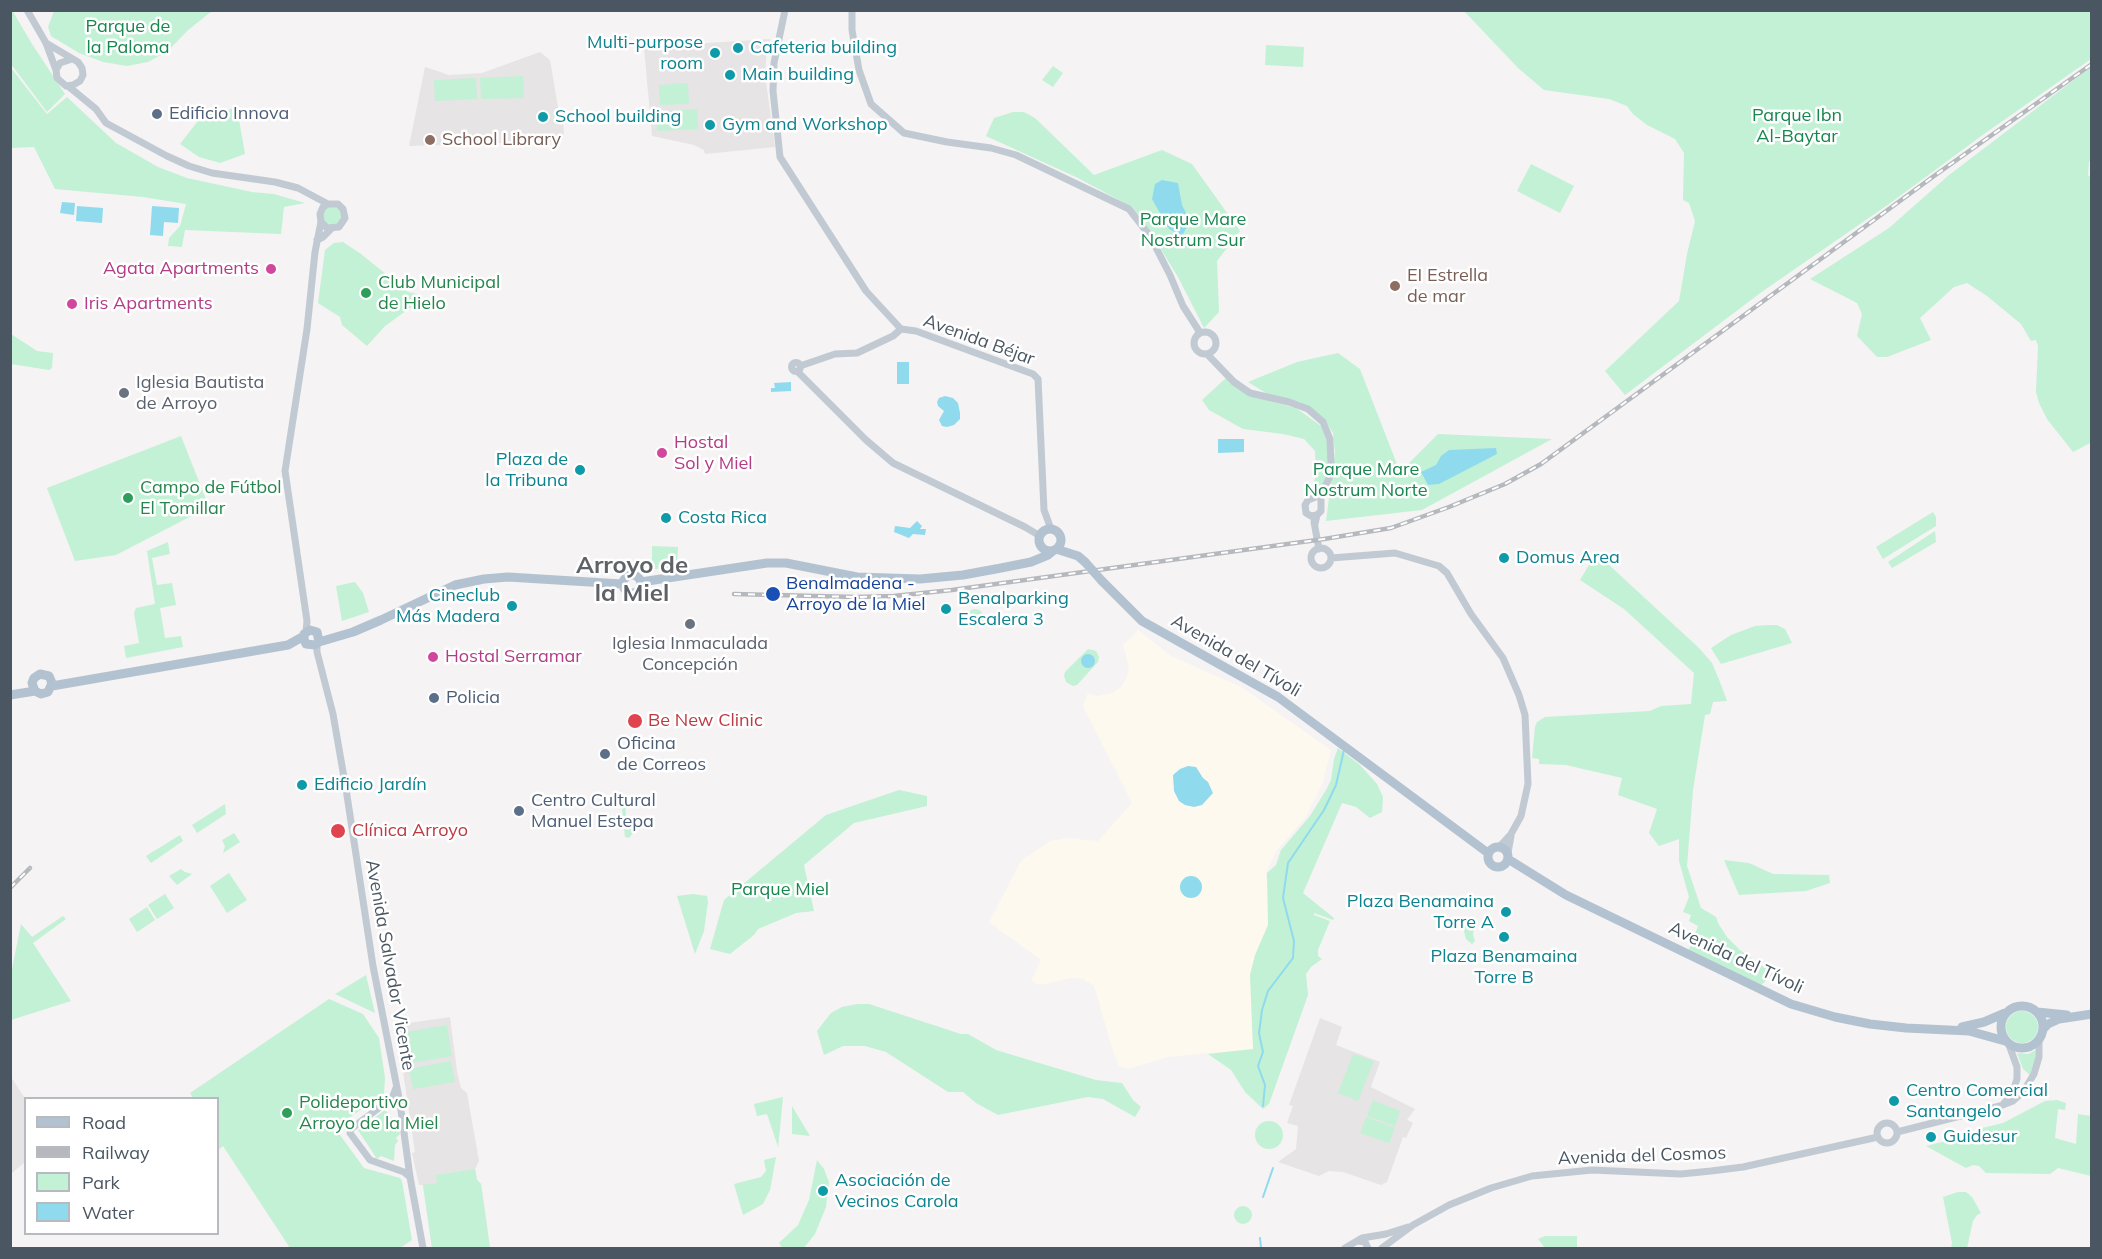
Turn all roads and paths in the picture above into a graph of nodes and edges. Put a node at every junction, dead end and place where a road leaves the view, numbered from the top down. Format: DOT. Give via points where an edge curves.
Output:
graph roads {
  1 [pos="27,10"];
  2 [pos="784,10"];
  3 [pos="852,10"];
  4 [pos="46,43"];
  5 [pos="72,59"];
  6 [pos="56,70"];
  7 [pos="68,86"];
  8 [pos="315,197"];
  9 [pos="328,204"];
  10 [pos="321,210"];
  11 [pos="321,222"];
  12 [pos="331,229"];
  13 [pos="317,240"];
  14 [pos="901,329"];
  15 [pos="1198,334"];
  16 [pos="1207,354"];
  17 [pos="1318,499"];
  18 [pos="1314,516"];
  19 [pos="1044,535"];
  20 [pos="1057,547"];
  21 [pos="1319,549"];
  22 [pos="1331,558"];
  23 [pos="1030,562"];
  24 [pos="311,638"];
  25 [pos="52,683"];
  26 [pos="34,687"];
  27 [pos="14,695"];
  28 [pos="1511,834"];
  29 [pos="1494,849"];
  30 [pos="1506,860"];
  31 [pos="2037,1012"];
  32 [pos="2005,1013"];
  33 [pos="2091,1014"];
  34 [pos="2072,1016"];
  35 [pos="1948,1029"];
  36 [pos="2041,1034"];
  37 [pos="2007,1043"];
  38 [pos="396,1088"];
  39 [pos="1993,1108"];
  40 [pos="1897,1132"];
  41 [pos="1878,1137"];
  42 [pos="410,1177"];
  43 [pos="1413,1225"];
  44 [pos="1358,1241"];
  45 [pos="423,1248"];
  46 [pos="1346,1248"];
  47 [pos="1368,1248"];
  48 [pos="1382,1248"];
  1 -- 4 [label="street"];
  2 -- 14 [label="street" via="773,92 780,157 866,291"];
  3 -- 15 [label="street" via="859,69 871,104 904,133 1016,155 1129,209 1150,236"];
  4 -- 5 [label="street"];
  4 -- 6 [label="street"];
  5 -- 6 [label="street" via="60,63"];
  5 -- 7 [label="street" via="80,65 83,75 77,84"];
  6 -- 7 [label="street" via="59,81"];
  7 -- 8 [label="street" via="90,103 106,123 189,166 278,183"];
  8 -- 9 [label="street"];
  8 -- 10 [label="street"];
  9 -- 10 [label="street"];
  9 -- 12 [label="street" via="338,204 345,215 342,225"];
  10 -- 11 [label="street"];
  11 -- 12 [label="street"];
  11 -- 13 [label="street, Avenida Salvador Vicente"];
  12 -- 13 [label="street"];
  13 -- 24 [label="street, Avenida Salvador Vicente" via="308,328 285,471"];
  14 -- 19 [label="street, Avenida Béjar" via="1023,370 1038,379"];
  14 -- 19 [label="street" via="857,353 835,354 798,368 893,463"];
  15 -- 16 [label="street" via="1195,347"];
  15 -- 16 [label="street" via="1208,332 1216,338 1215,348"];
  16 -- 17 [label="street" via="1250,393 1308,409 1323,422 1332,453 1330,476"];
  17 -- 18 [label="street" via="1321,511"];
  17 -- 18 [label="street" via="1306,502 1304,508"];
  18 -- 21 [label="street"];
  19 -- 20 [label="main road, Avenida del Tívoli" via="1047,550"];
  19 -- 20 [label="main road" via="1059,533"];
  19 -- 23 [label="main road"];
  20 -- 23 [label="main road"];
  20 -- 29 [label="main road, Avenida del Tívoli, bridge" via="1085,562 1142,621 1278,697 1441,820 1474,842"];
  21 -- 22 [label="street" via="1327,551"];
  21 -- 22 [label="street" via="1312,555 1314,565 1323,568"];
  22 -- 28 [label="street" via="1395,553 1439,566 1448,573 1495,646 1519,695 1527,729 1528,784 1526,803"];
  23 -- 24 [label="main road" via="963,575 910,579 857,577 767,563 641,582 632,593 622,584 484,579 455,585 335,637"];
  24 -- 25 [label="main road" via="67,684"];
  24 -- 38 [label="street, Avenida Salvador Vicente" via="336,731 372,966"];
  25 -- 26 [label="main road" via="45,693"];
  25 -- 26 [label="main road" via="48,675 40,674 34,678"];
  26 -- 27 [label="main road"];
  28 -- 29 [label="street"];
  28 -- 30 [label="street"];
  29 -- 30 [label="main road" via="1504,849"];
  29 -- 30 [label="main road" via="1488,859 1490,864 1496,867"];
  30 -- 35 [label="main road, Avenida del Tívoli" via="1566,895 1791,1004 1870,1024"];
  31 -- 32 [label="main road" via="2022,1006"];
  31 -- 34 [label="main road"];
  31 -- 36 [label="main road" via="2042,1020"];
  32 -- 35 [label="main road, Avenida del Tívoli"];
  32 -- 37 [label="main road" via="2000,1029"];
  33 -- 34 [label="main road"];
  34 -- 36 [label="main road" via="2056,1020"];
  35 -- 37 [label="main road, Avenida del Tívoli" via="1979,1033"];
  36 -- 37 [label="main road" via="2036,1043 2026,1048"];
  36 -- 39 [label="street" via="2031,1080 2013,1101"];
  37 -- 39 [label="street" via="2017,1067 2015,1088 2004,1103"];
  38 -- 42 [label="street, Avenida Salvador Vicente"];
  38 -- 42 [label="street" via="392,1098 350,1133 370,1160"];
  39 -- 40 [label="street"];
  40 -- 41 [label="street" via="1891,1142 1884,1143"];
  40 -- 41 [label="street" via="1892,1125 1884,1124"];
  41 -- 43 [label="street, Avenida del Cosmos" via="1711,1171 1681,1174 1592,1170 1532,1176 1475,1194"];
  42 -- 45 [label="street, Avenida Salvador Vicente"];
  43 -- 44 [label="street, Avenida del Cosmos"];
  43 -- 48 [label="street, Avenida del Cosmos"];
  44 -- 46 [label="street, Avenida del Cosmos"];
  44 -- 47 [label="street" via="1365,1242"];
}
